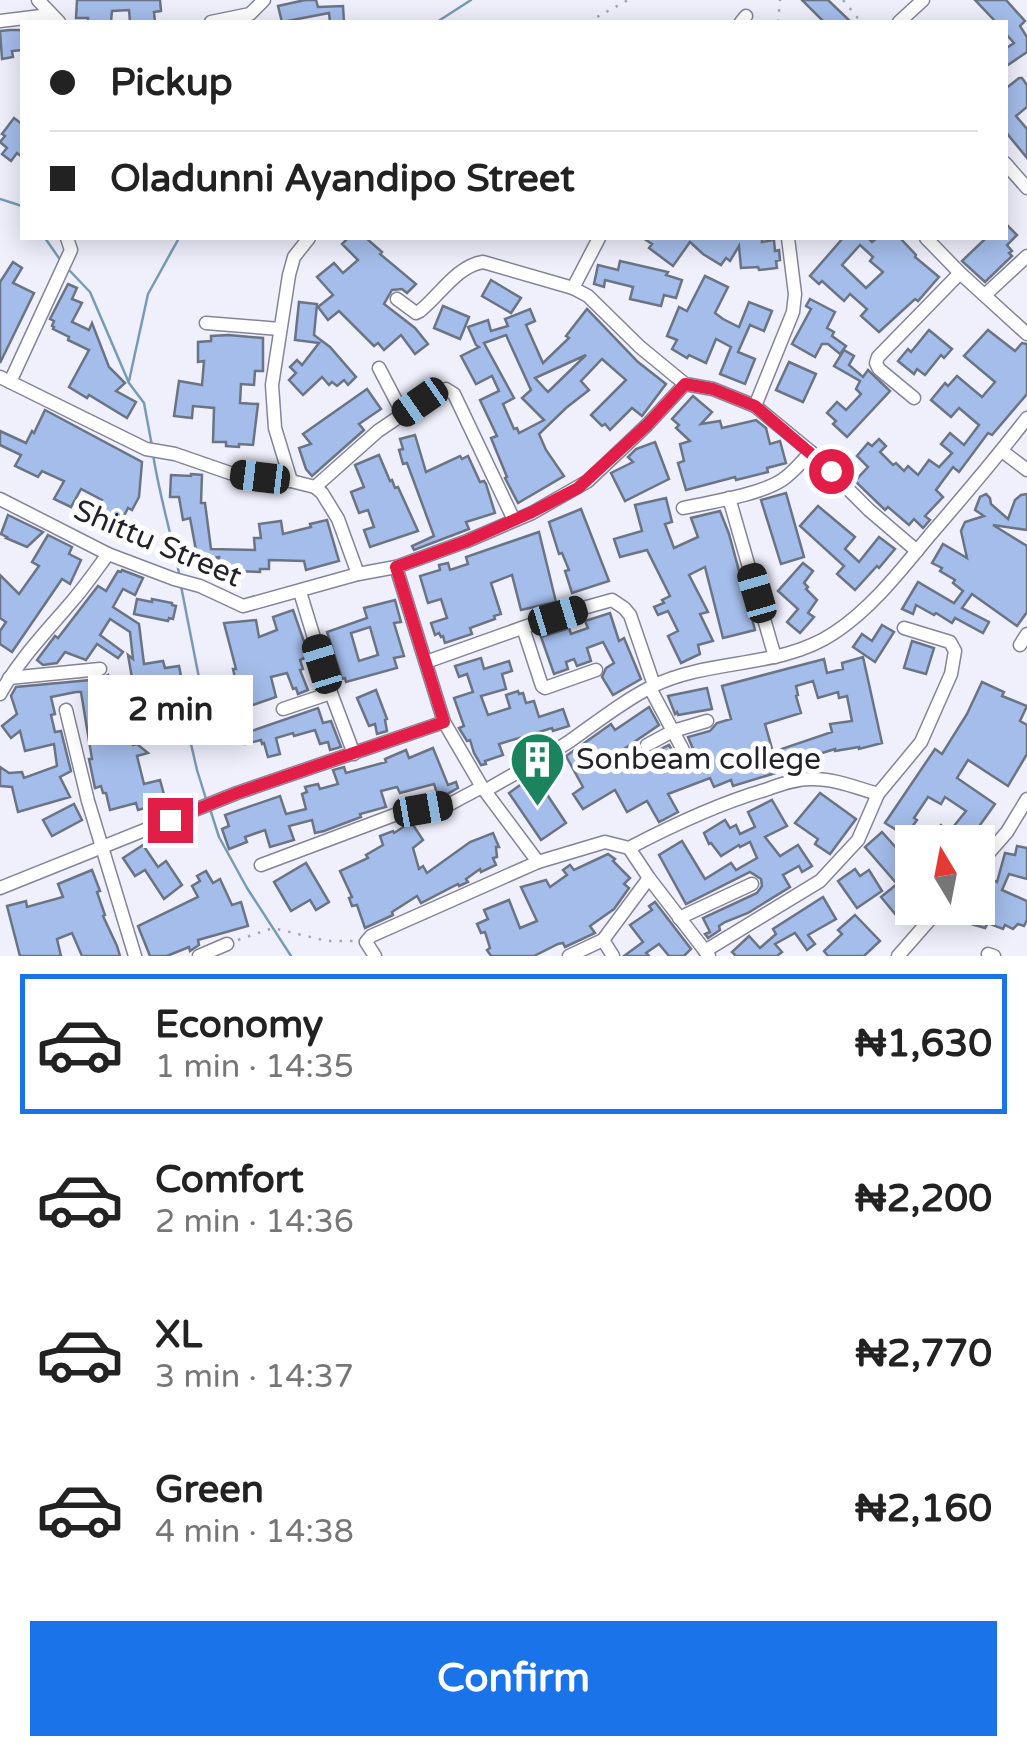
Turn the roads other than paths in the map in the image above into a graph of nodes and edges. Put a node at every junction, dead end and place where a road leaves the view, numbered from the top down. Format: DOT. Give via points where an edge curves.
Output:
graph roads {
  1 [pos="38,0"];
  2 [pos="264,0"];
  3 [pos="923,0"];
  4 [pos="54,19"];
  5 [pos="27,20"];
  6 [pos="220,20"];
  7 [pos="901,20"];
  8 [pos="1008,166"];
  9 [pos="1027,188"];
  10 [pos="69,240"];
  11 [pos="307,240"];
  12 [pos="599,240"];
  13 [pos="788,240"];
  14 [pos="928,240"];
  15 [pos="1027,256"];
  16 [pos="960,273"];
  17 [pos="573,288"];
  18 [pos="985,295"];
  19 [pos="397,299"];
  20 [pos="206,323"];
  21 [pos="280,328"];
  22 [pos="1027,334"];
  23 [pos="378,368"];
  24 [pos="5,379"];
  25 [pos="685,384"];
  26 [pos="914,398"];
  27 [pos="755,406"];
  28 [pos="403,414"];
  29 [pos="1027,418"];
  30 [pos="1002,451"];
  31 [pos="811,452"];
  32 [pos="1027,470"];
  33 [pos="291,481"];
  34 [pos="315,487"];
  35 [pos="729,498"];
  36 [pos="0,499"];
  37 [pos="683,508"];
  38 [pos="514,520"];
  39 [pos="917,551"];
  40 [pos="108,554"];
  41 [pos="396,567"];
  42 [pos="358,574"];
  43 [pos="300,592"];
  44 [pos="523,628"];
  45 [pos="904,628"];
  46 [pos="775,656"];
  47 [pos="426,662"];
  48 [pos="100,668"];
  49 [pos="596,670"];
  50 [pos="9,678"];
  51 [pos="652,686"];
  52 [pos="331,693"];
  53 [pos="0,694"];
  54 [pos="282,708"];
  55 [pos="66,710"];
  56 [pos="707,721"];
  57 [pos="444,722"];
  58 [pos="673,732"];
  59 [pos="646,745"];
  60 [pos="683,750"];
  61 [pos="354,754"];
  62 [pos="483,789"];
  63 [pos="878,794"];
  64 [pos="1027,800"];
  65 [pos="995,846"];
  66 [pos="102,848"];
  67 [pos="629,848"];
  68 [pos="538,862"];
  69 [pos="262,865"];
  70 [pos="649,878"];
  71 [pos="752,884"];
  72 [pos="0,888"];
  73 [pos="679,918"];
  74 [pos="925,925"];
  75 [pos="603,940"];
  76 [pos="227,944"];
  77 [pos="707,954"];
  78 [pos="135,956"];
  79 [pos="199,956"];
  80 [pos="375,956"];
  81 [pos="569,956"];
  82 [pos="613,956"];
  83 [pos="898,956"];
  1 -- 4 [label="street"];
  2 -- 6 [label="street" via="254,12"];
  3 -- 7 [label="street"];
  4 -- 5 [label="street"];
  8 -- 9 [label="street"];
  10 -- 24 [label="street" via="65,264"];
  11 -- 21 [label="street" via="288,275"];
  12 -- 17 [label="street"];
  13 -- 27 [label="street" via="793,312"];
  14 -- 16 [label="street"];
  15 -- 18 [label="street"];
  16 -- 18 [label="street"];
  16 -- 26 [label="street" via="878,357 879,369"];
  17 -- 19 [label="street" via="477,262 420,311"];
  17 -- 25 [label="street"];
  18 -- 22 [label="street"];
  20 -- 21 [label="street"];
  21 -- 33 [label="street" via="272,404"];
  23 -- 28 [label="street"];
  24 -- 33 [label="street" via="153,450 230,473"];
  25 -- 27 [label="street"];
  25 -- 38 [label="street, Shittu Street" via="578,488"];
  27 -- 31 [label="street"];
  28 -- 34 [label="street"];
  28 -- 38 [label="street" via="437,391 450,390"];
  29 -- 30 [label="street"];
  30 -- 32 [label="street"];
  30 -- 39 [label="street"];
  31 -- 35 [label="street" via="782,480"];
  31 -- 39 [label="street"];
  33 -- 34 [label="street"];
  34 -- 42 [label="street" via="338,519"];
  35 -- 37 [label="street"];
  35 -- 46 [label="street"];
  36 -- 40 [label="street, Shittu Street"];
  38 -- 41 [label="street, Shittu Street"];
  39 -- 46 [label="street" via="839,630"];
  40 -- 43 [label="street, Shittu Street" via="242,606"];
  40 -- 50 [label="street"];
  41 -- 42 [label="street, Shittu Street"];
  41 -- 47 [label="street"];
  42 -- 43 [label="street, Shittu Street"];
  43 -- 52 [label="street"];
  44 -- 47 [label="street"];
  44 -- 49 [label="street" via="545,688"];
  44 -- 51 [label="street" via="612,600 630,615"];
  45 -- 63 [label="street" via="950,642 955,656 921,742"];
  46 -- 51 [label="street"];
  47 -- 57 [label="street"];
  48 -- 50 [label="street"];
  50 -- 53 [label="street"];
  51 -- 58 [label="street"];
  51 -- 62 [label="street"];
  52 -- 54 [label="street"];
  52 -- 61 [label="street"];
  55 -- 66 [label="street"];
  56 -- 58 [label="street"];
  57 -- 61 [label="street"];
  57 -- 62 [label="street"];
  58 -- 59 [label="street"];
  58 -- 60 [label="street"];
  61 -- 66 [label="street"];
  62 -- 68 [label="street"];
  62 -- 69 [label="street"];
  63 -- 67 [label="street" via="809,778 741,797"];
  63 -- 77 [label="street" via="858,840 831,871"];
  64 -- 65 [label="street"];
  66 -- 72 [label="street"];
  66 -- 78 [label="street"];
  67 -- 68 [label="street" via="605,842"];
  67 -- 70 [label="street"];
  68 -- 80 [label="street" via="371,936 366,942"];
  70 -- 73 [label="street"];
  70 -- 75 [label="street"];
  71 -- 73 [label="street"];
  73 -- 77 [label="street"];
  74 -- 83 [label="street"];
  75 -- 81 [label="street"];
  75 -- 82 [label="street"];
  76 -- 79 [label="street"];
}
